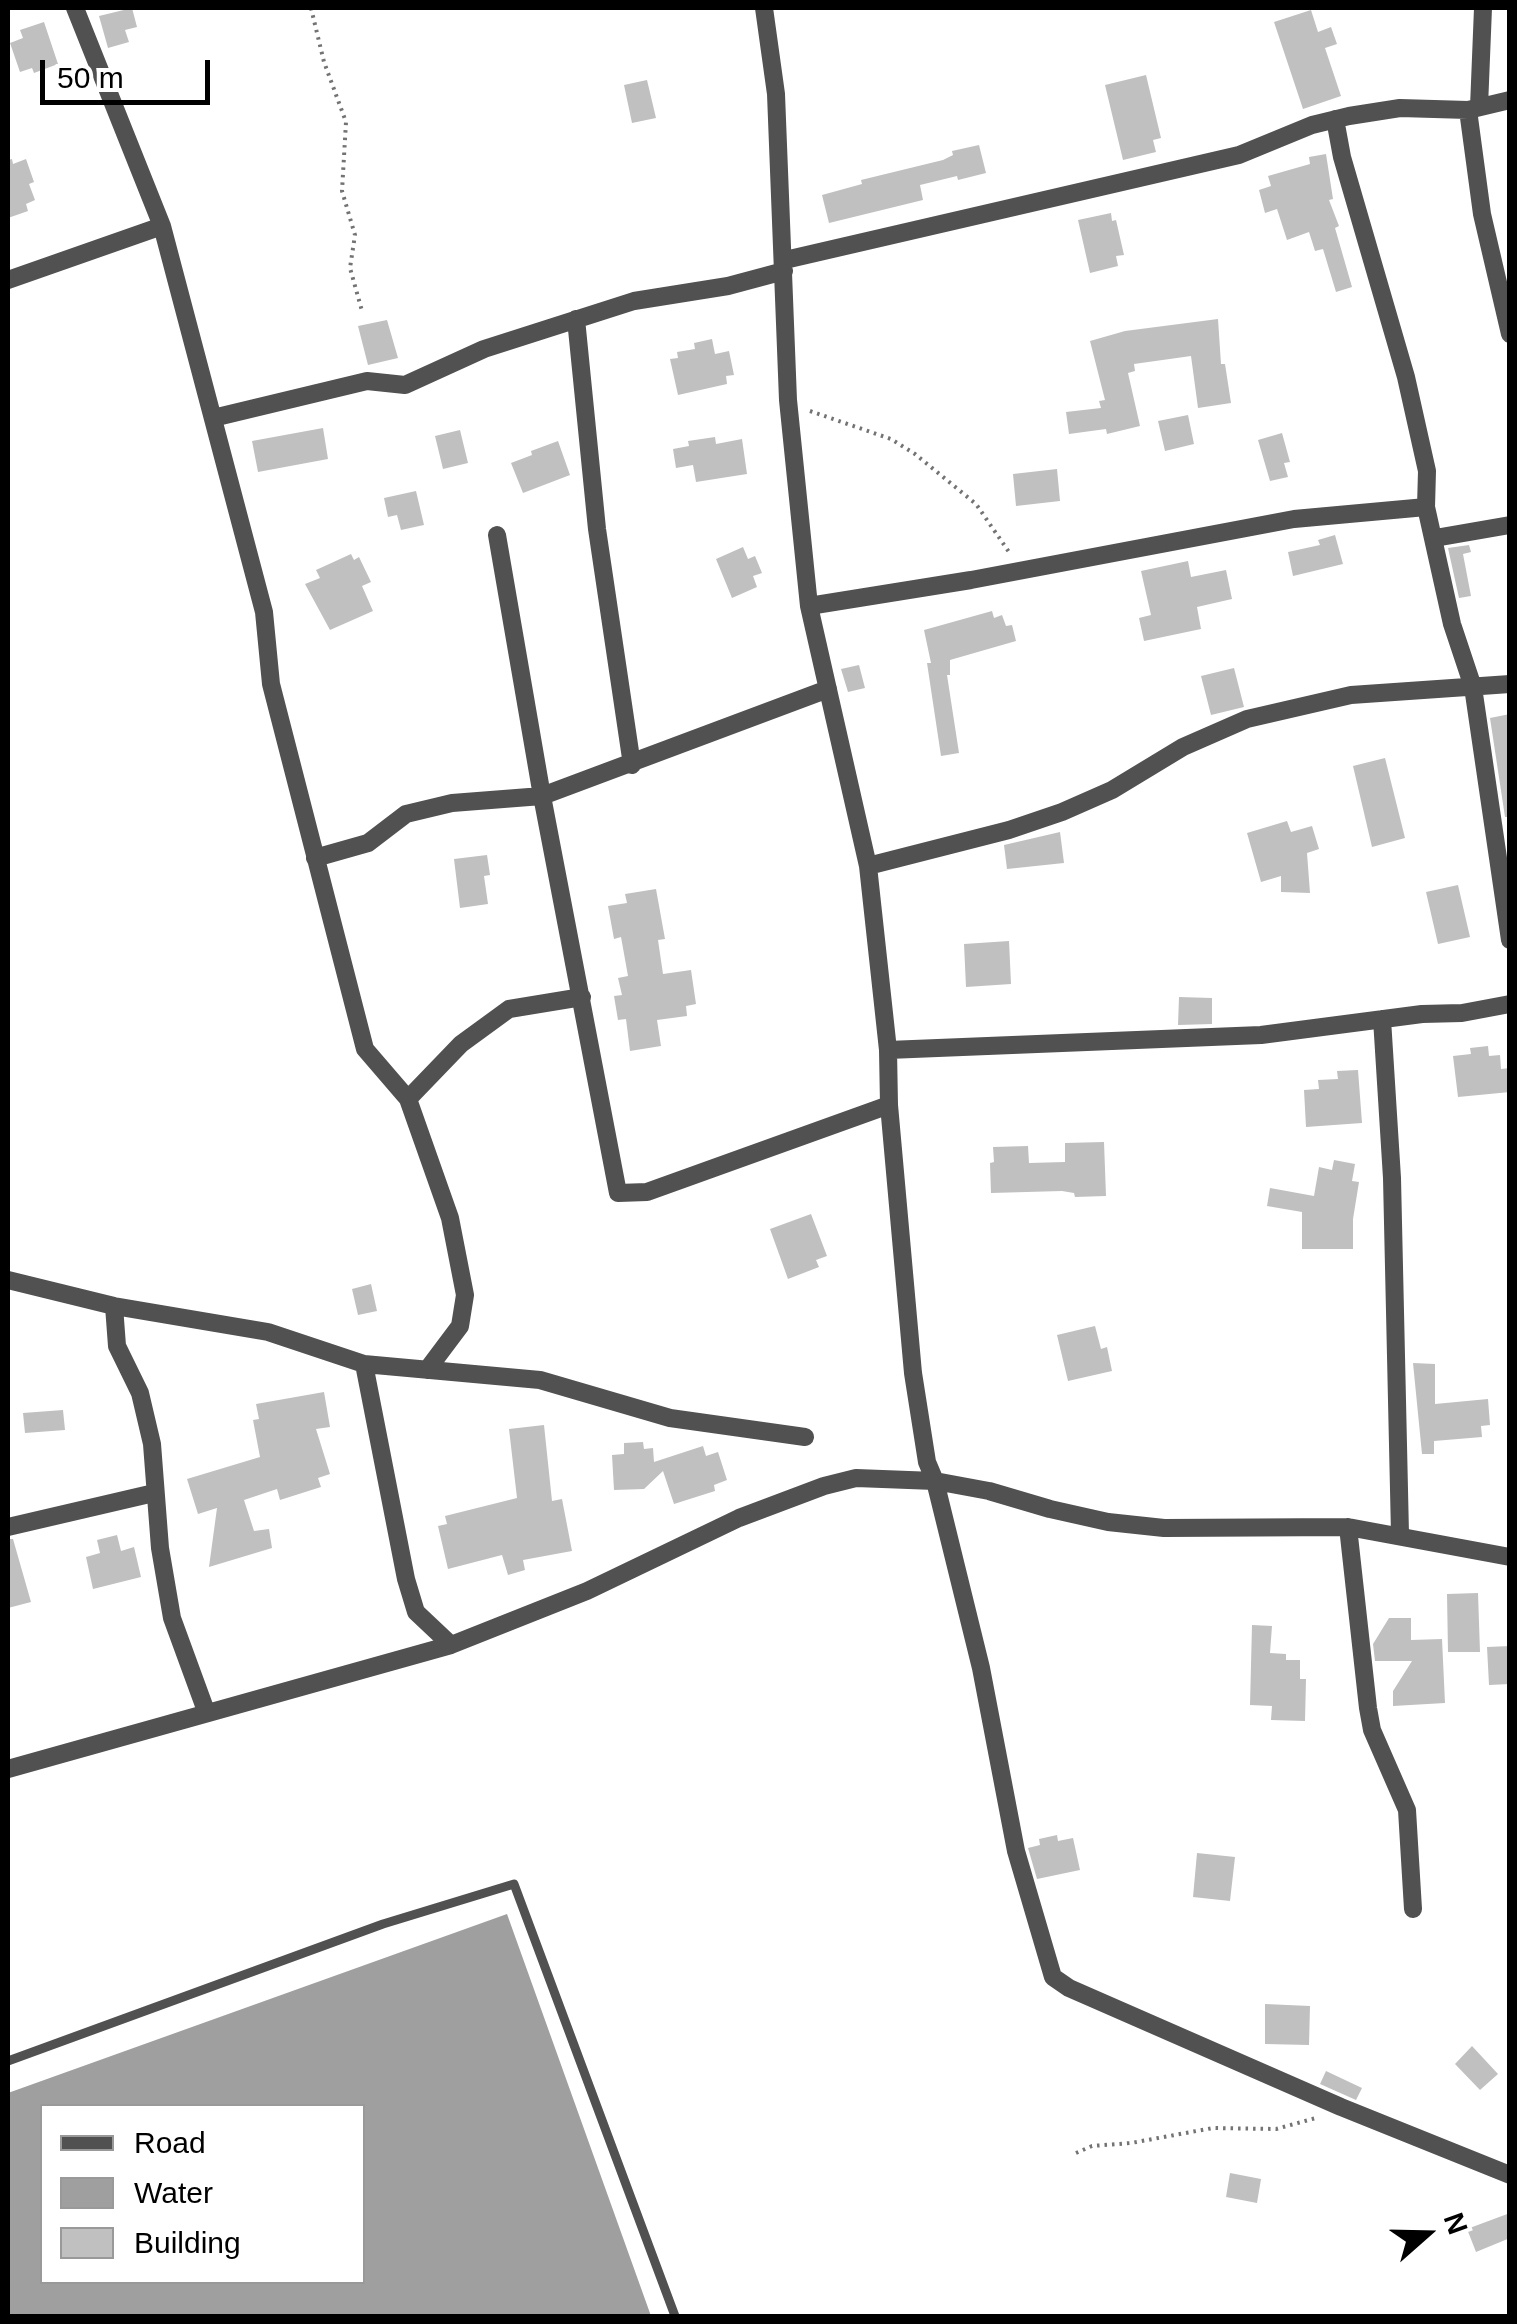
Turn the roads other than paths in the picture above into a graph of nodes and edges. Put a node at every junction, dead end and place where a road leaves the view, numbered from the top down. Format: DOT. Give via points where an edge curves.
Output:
graph roads {
  1 [pos="75,8"];
  2 [pos="764,8"];
  3 [pos="1483,8"];
  4 [pos="1510,100"];
  5 [pos="1473,108"];
  6 [pos="1335,119"];
  7 [pos="162,226"];
  8 [pos="785,266"];
  9 [pos="8,280"];
  10 [pos="576,319"];
  11 [pos="1510,334"];
  12 [pos="213,418"];
  13 [pos="1426,507"];
  14 [pos="1510,524"];
  15 [pos="498,535"];
  16 [pos="1435,538"];
  17 [pos="810,606"];
  18 [pos="1510,684"];
  19 [pos="1473,687"];
  20 [pos="828,689"];
  21 [pos="632,765"];
  22 [pos="542,796"];
  23 [pos="315,858"];
  24 [pos="868,866"];
  25 [pos="1510,940"];
  26 [pos="582,997"];
  27 [pos="1510,1004"];
  28 [pos="1382,1019"];
  29 [pos="888,1050"];
  30 [pos="408,1098"];
  31 [pos="889,1105"];
  32 [pos="8,1280"];
  33 [pos="114,1306"];
  34 [pos="364,1364"];
  35 [pos="427,1370"];
  36 [pos="805,1437"];
  37 [pos="935,1481"];
  38 [pos="154,1493"];
  39 [pos="8,1527"];
  40 [pos="1348,1527"];
  41 [pos="1400,1534"];
  42 [pos="1510,1557"];
  43 [pos="450,1645"];
  44 [pos="206,1712"];
  45 [pos="8,1769"];
  46 [pos="1413,1908"];
  47 [pos="8,2061"];
  48 [pos="1510,2175"];
  49 [pos="675,2316"];
  1 -- 7 [label="street"];
  2 -- 8 [label="street"];
  3 -- 5 [label="street"];
  4 -- 5 [label="street"];
  5 -- 6 [label="street" via="1400,108"];
  5 -- 11 [label="street" via="1482,214"];
  6 -- 8 [label="street" via="1239,155"];
  6 -- 13 [label="street" via="1409,390 1427,470"];
  7 -- 9 [label="street"];
  7 -- 12 [label="street"];
  8 -- 10 [label="street" via="728,286 634,301"];
  8 -- 17 [label="street" via="788,400"];
  10 -- 12 [label="street" via="484,349 405,385 367,381"];
  10 -- 21 [label="street" via="597,528"];
  12 -- 23 [label="street" via="264,612 271,684"];
  13 -- 16 [label="street"];
  13 -- 17 [label="street" via="1294,519"];
  14 -- 16 [label="street"];
  15 -- 22 [label="street"];
  16 -- 19 [label="street"];
  17 -- 20 [label="street"];
  18 -- 19 [label="street"];
  19 -- 24 [label="street" via="1352,695 1247,719 1062,812"];
  19 -- 25 [label="street"];
  20 -- 21 [label="street"];
  20 -- 24 [label="street"];
  21 -- 22 [label="street"];
  22 -- 23 [label="street" via="406,814 368,843"];
  22 -- 26 [label="street"];
  23 -- 30 [label="street" via="365,1049"];
  24 -- 29 [label="street"];
  26 -- 30 [label="street" via="509,1009 461,1044"];
  26 -- 31 [label="street" via="618,1194 647,1192"];
  27 -- 28 [label="street"];
  28 -- 29 [label="street" via="1261,1035"];
  28 -- 41 [label="street"];
  29 -- 31 [label="street"];
  30 -- 35 [label="street" via="450,1218 464,1295 460,1326"];
  31 -- 37 [label="street" via="913,1374"];
  32 -- 33 [label="street"];
  33 -- 34 [label="street" via="268,1332"];
  33 -- 38 [label="street" via="117,1346 140,1394 152,1444"];
  34 -- 35 [label="street"];
  34 -- 43 [label="street" via="416,1612"];
  35 -- 36 [label="street" via="540,1380 670,1418"];
  37 -- 40 [label="street" via="1089,1518 1164,1528"];
  37 -- 43 [label="street" via="856,1478 824,1486"];
  37 -- 48 [label="street" via="1016,1851 1053,1977"];
  38 -- 39 [label="street"];
  38 -- 44 [label="street" via="172,1618"];
  40 -- 41 [label="street"];
  40 -- 46 [label="street" via="1368,1708 1407,1810"];
  41 -- 42 [label="street"];
  43 -- 44 [label="street"];
  44 -- 45 [label="street"];
  47 -- 49 [label="lane" via="383,1924 514,1884"];
}
